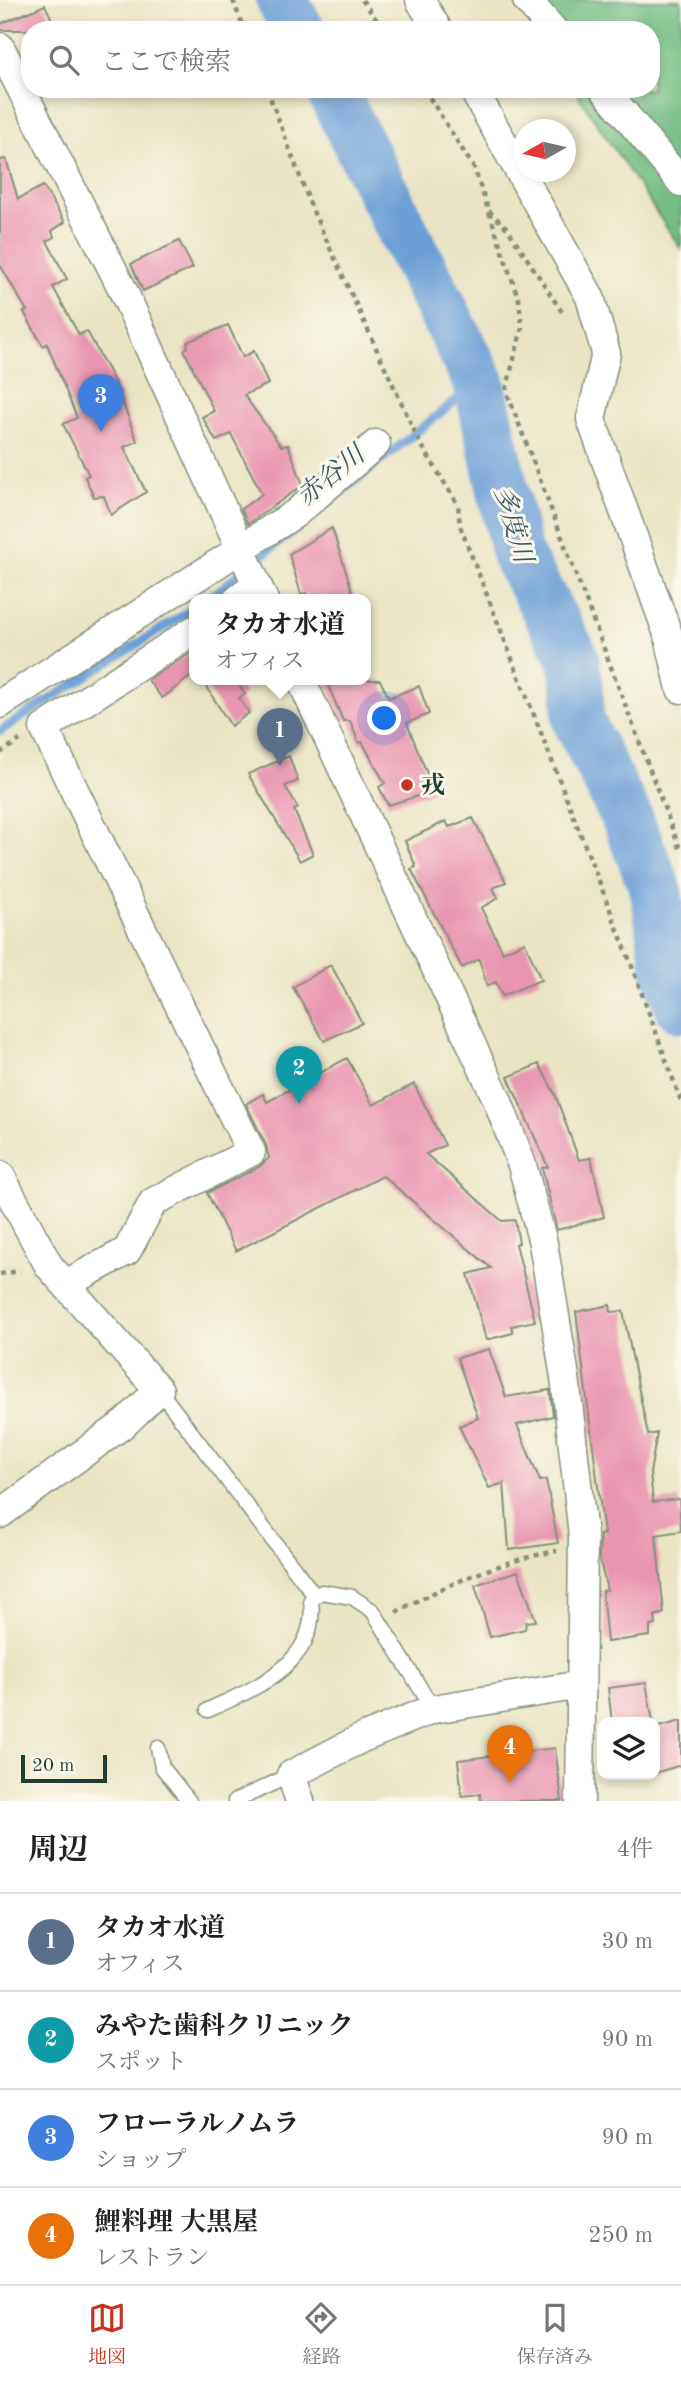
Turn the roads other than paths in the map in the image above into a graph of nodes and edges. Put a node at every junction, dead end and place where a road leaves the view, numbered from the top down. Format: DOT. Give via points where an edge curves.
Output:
graph roads {
  1 [pos="420,0"];
  2 [pos="527,0"];
  3 [pos="433,21"];
  4 [pos="545,21"];
  5 [pos="0,47"];
  6 [pos="21,88"];
  7 [pos="26,98"];
  8 [pos="477,98"];
  9 [pos="611,98"];
  10 [pos="681,182"];
  11 [pos="376,444"];
  12 [pos="240,548"];
  13 [pos="253,594"];
  14 [pos="189,632"];
  15 [pos="302,685"];
  16 [pos="681,689"];
  17 [pos="0,704"];
  18 [pos="0,1175"];
  19 [pos="66,1284"];
  20 [pos="159,1390"];
  21 [pos="0,1514"];
  22 [pos="315,1596"];
  23 [pos="581,1685"];
  24 [pos="433,1709"];
  25 [pos="208,1710"];
  26 [pos="158,1748"];
  27 [pos="295,1788"];
  28 [pos="189,1801"];
  29 [pos="235,1801"];
  30 [pos="580,1801"];
  1 -- 3 [label="street"];
  2 -- 4 [label="street"];
  5 -- 6 [label="street"];
  7 -- 12 [label="street" via="121,286"];
  8 -- 16 [label="street" via="590,297 606,352 591,419 669,637"];
  9 -- 10 [label="street"];
  11 -- 12 [label="street" via="296,513"];
  12 -- 13 [label="street"];
  12 -- 17 [label="street"];
  14 -- 19 [label="street" via="44,728 251,1152 153,1202 127,1251"];
  15 -- 23 [label="street" via="497,1099 522,1165 550,1277 583,1547"];
  18 -- 19 [label="street" via="49,1266"];
  19 -- 20 [label="street"];
  20 -- 21 [label="street" via="125,1423"];
  20 -- 22 [label="lane"];
  22 -- 24 [label="lane" via="322,1592 352,1597 373,1611"];
  22 -- 25 [label="lane" via="310,1636 274,1677"];
  23 -- 24 [label="street"];
  23 -- 30 [label="street"];
  24 -- 27 [label="street" via="360,1740"];
  26 -- 28 [label="lane" via="162,1767"];
  27 -- 29 [label="lane"];
}
